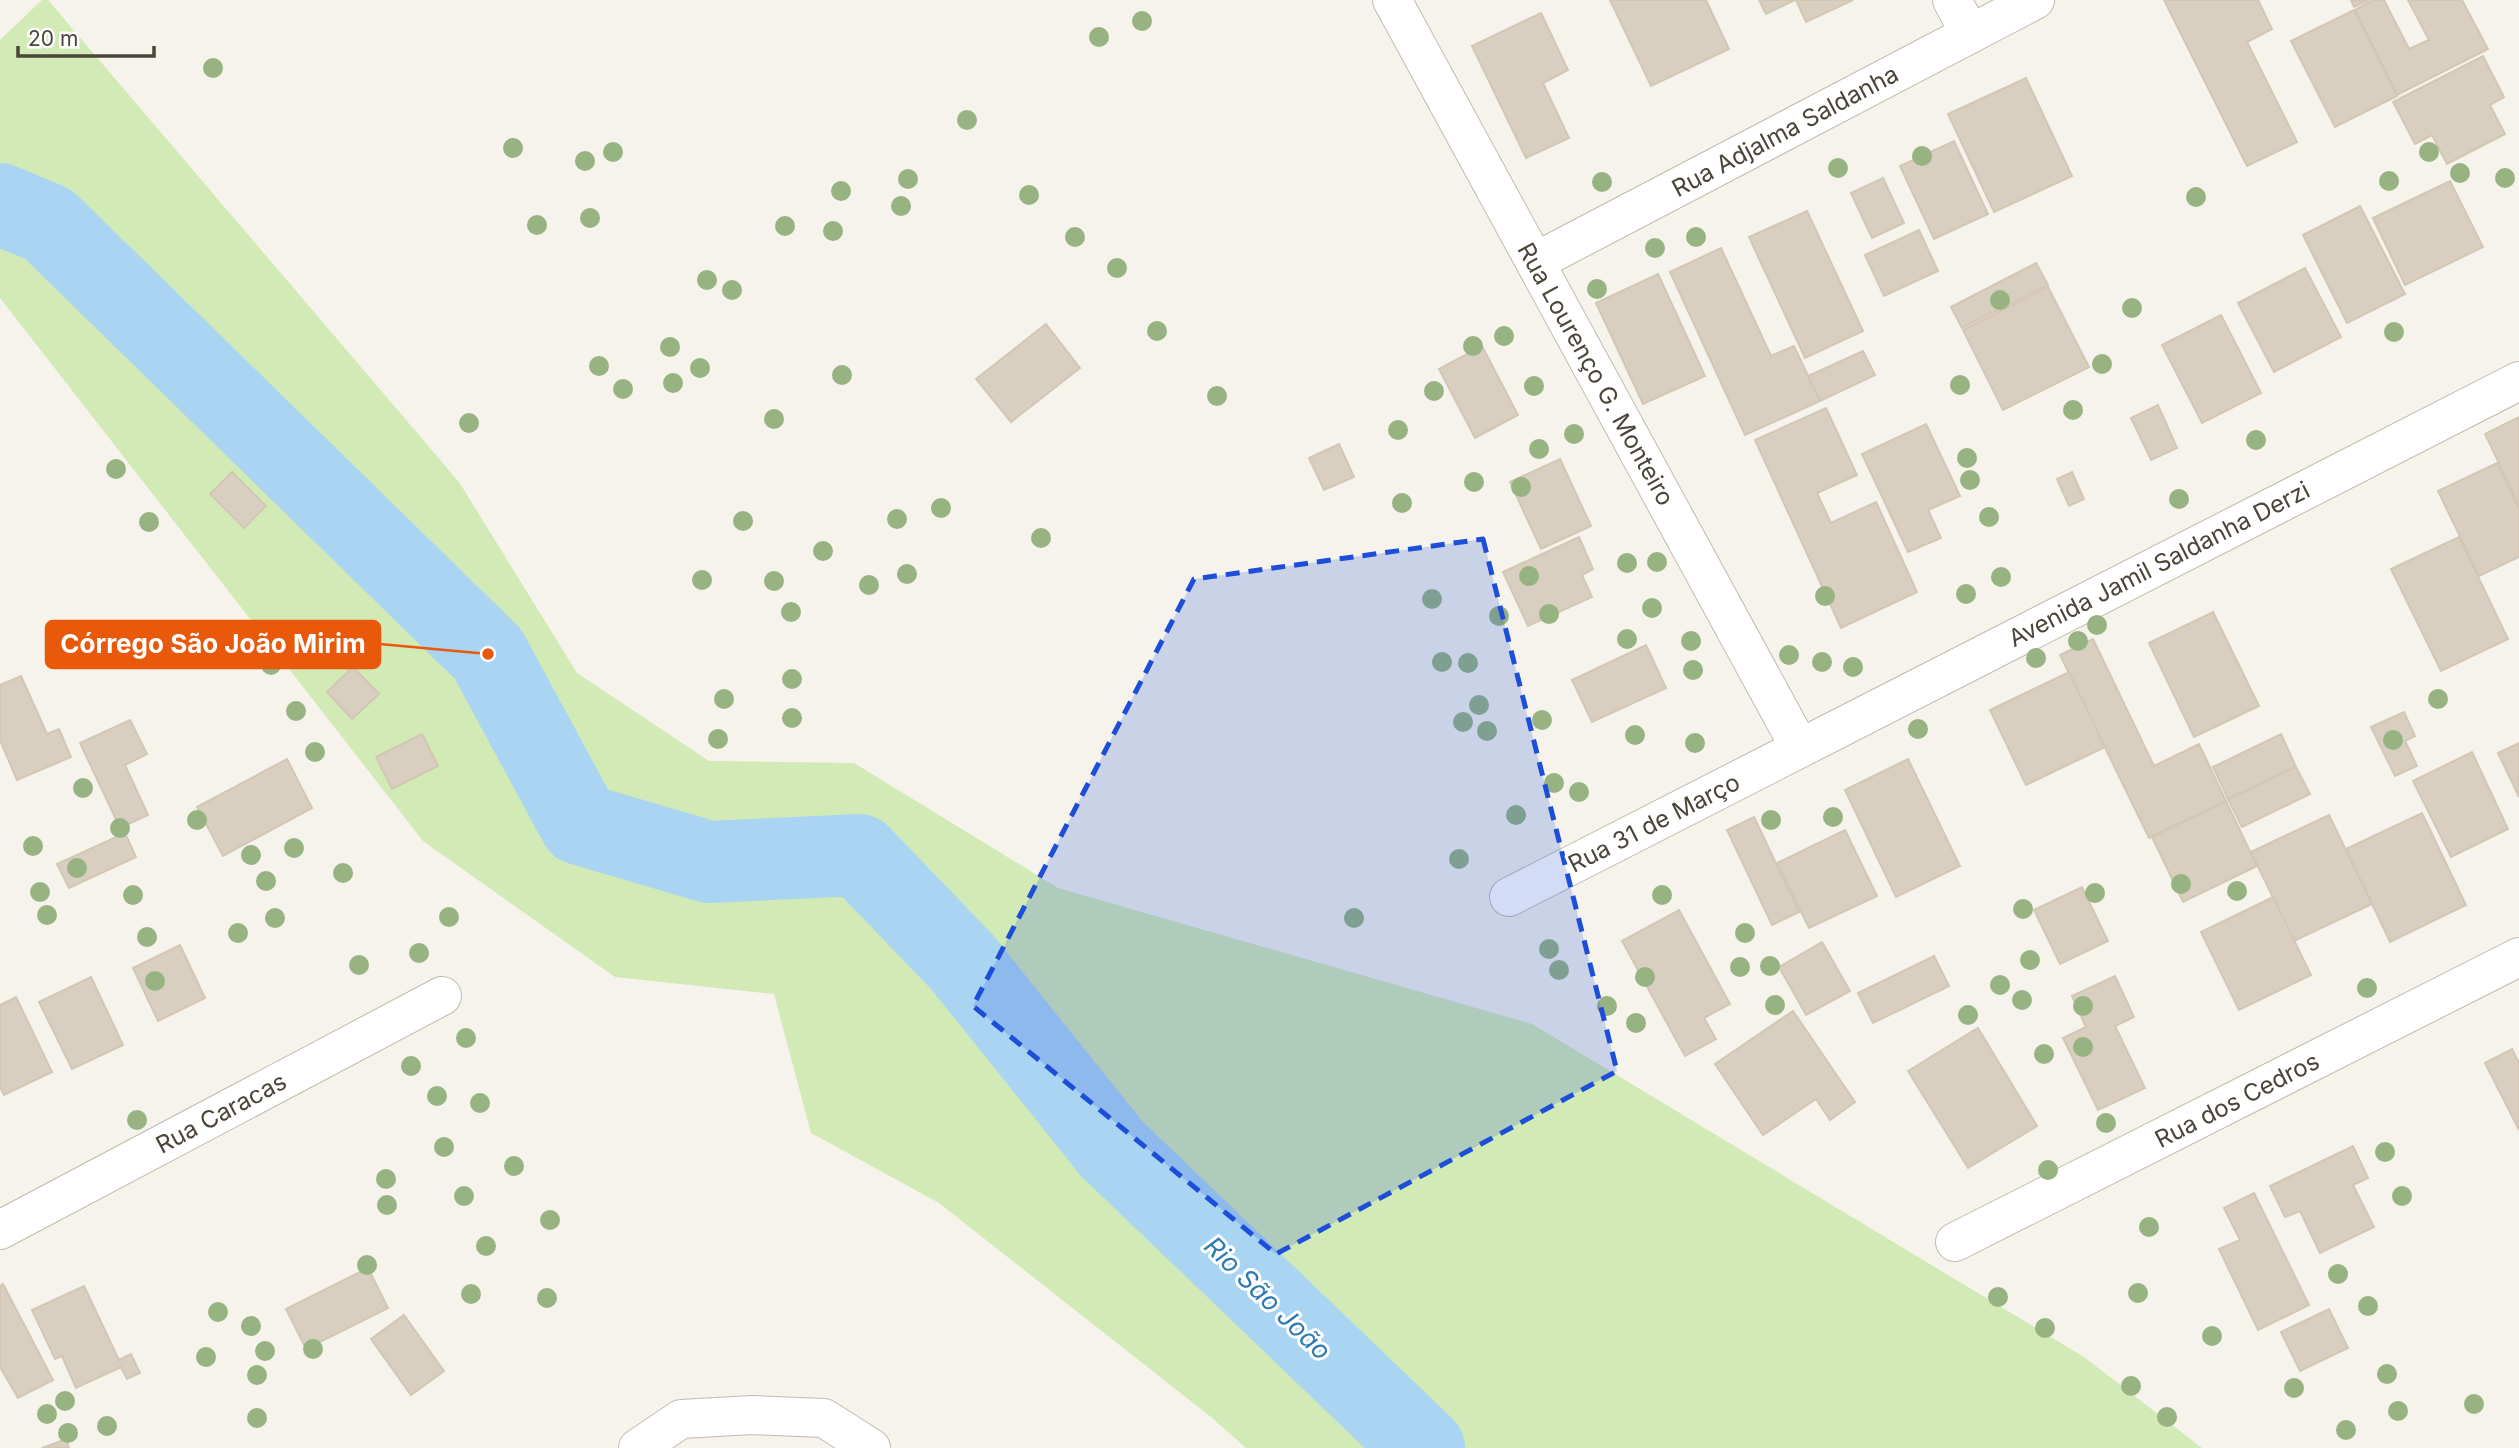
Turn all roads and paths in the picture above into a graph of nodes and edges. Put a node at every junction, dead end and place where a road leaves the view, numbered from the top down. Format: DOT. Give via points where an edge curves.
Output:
graph roads {
  1 [pos="1392,0"];
  2 [pos="1952,0"];
  3 [pos="2035,0"];
  4 [pos="1970,34"];
  5 [pos="1535,262"];
  6 [pos="2519,381"];
  7 [pos="1800,748"];
  8 [pos="1509,897"];
  9 [pos="2519,957"];
  10 [pos="442,996"];
  11 [pos="0,1230"];
  12 [pos="1955,1242"];
  13 [pos="638,1448"];
  14 [pos="871,1448"];
  1 -- 5 [label="street, Rua Lourenço G. Monteiro"];
  2 -- 4 [label="street"];
  3 -- 4 [label="street, Rua Adjalma Saldanha"];
  4 -- 5 [label="street, Rua Adjalma Saldanha"];
  5 -- 7 [label="street, Rua Lourenço G. Monteiro"];
  6 -- 7 [label="street, Avenida Jamil Saldanha Derzi"];
  7 -- 8 [label="street, Rua 31 de Março"];
  9 -- 12 [label="street, Rua dos Cedros"];
  10 -- 11 [label="street, Rua Caracas"];
  13 -- 14 [label="street" via="681,1419 752,1415 824,1418"];
}
